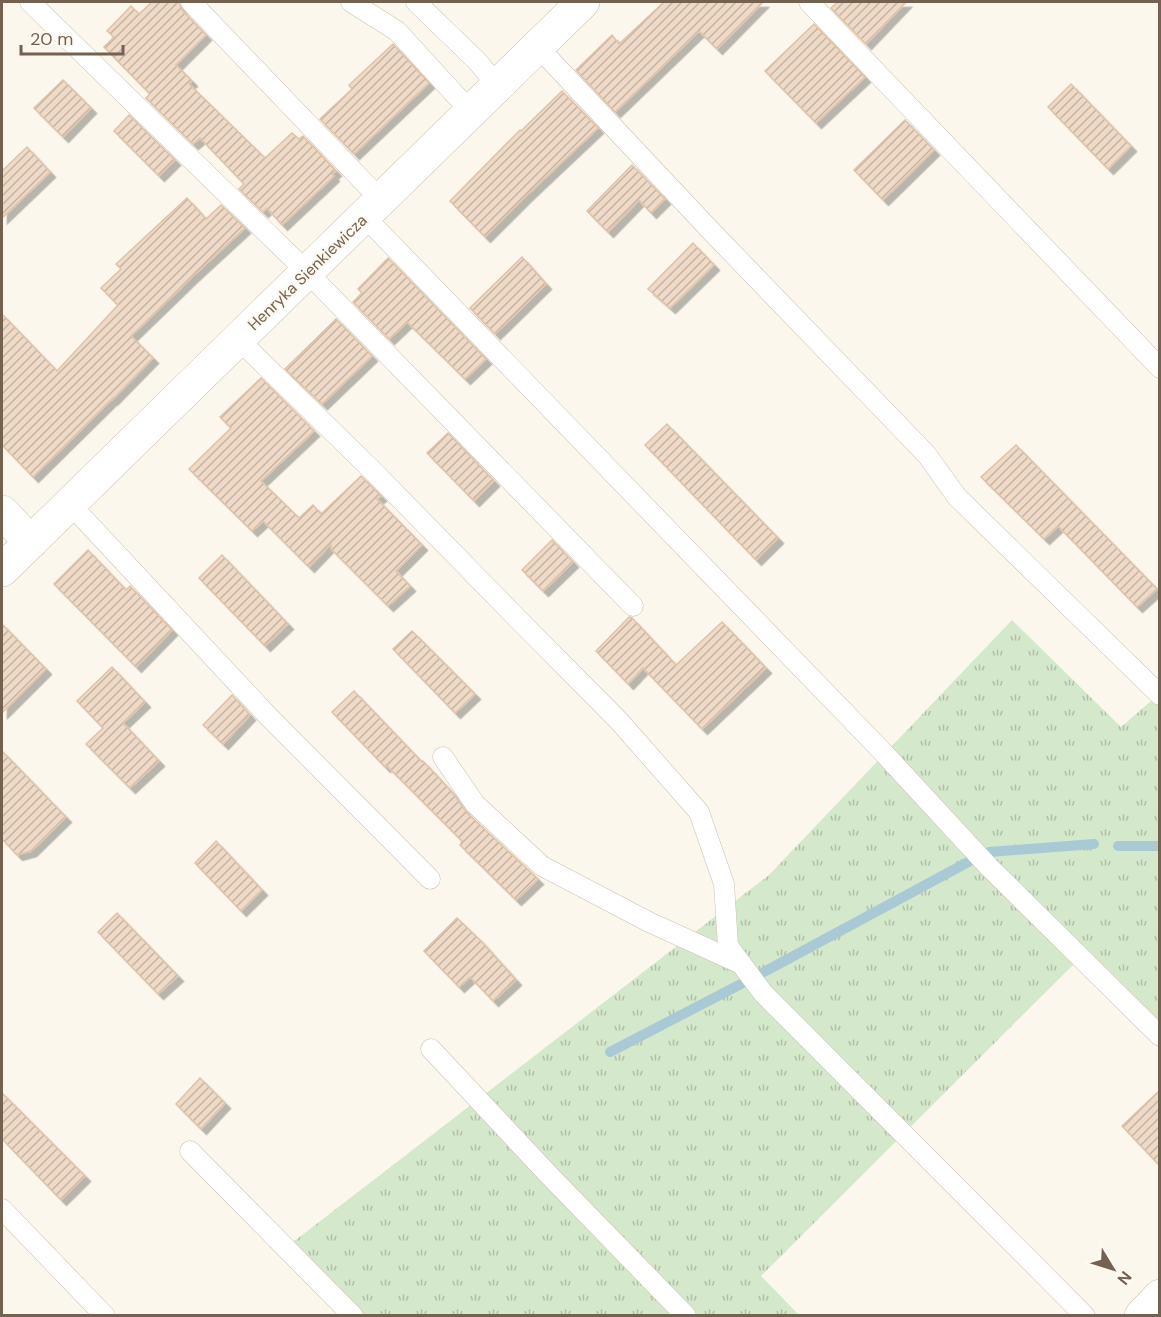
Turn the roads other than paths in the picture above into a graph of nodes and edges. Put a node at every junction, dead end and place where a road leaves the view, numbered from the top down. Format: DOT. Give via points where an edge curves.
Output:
graph roads {
  1 [pos="30,2"];
  2 [pos="192,2"];
  3 [pos="351,2"];
  4 [pos="416,2"];
  5 [pos="583,2"];
  6 [pos="809,2"];
  7 [pos="538,47"];
  8 [pos="498,86"];
  9 [pos="471,112"];
  10 [pos="372,208"];
  11 [pos="307,272"];
  12 [pos="238,339"];
  13 [pos="1160,368"];
  14 [pos="70,504"];
  15 [pos="2,512"];
  16 [pos="31,542"];
  17 [pos="2,570"];
  18 [pos="633,606"];
  19 [pos="1160,695"];
  20 [pos="443,757"];
  21 [pos="430,879"];
  22 [pos="741,964"];
  23 [pos="1160,1036"];
  24 [pos="431,1049"];
  25 [pos="190,1151"];
  26 [pos="2,1209"];
  27 [pos="1160,1296"];
  28 [pos="105,1316"];
  29 [pos="353,1316"];
  30 [pos="686,1316"];
  31 [pos="1085,1316"];
  32 [pos="1141,1316"];
  1 -- 11 [label="lane"];
  2 -- 10 [label="lane"];
  3 -- 9 [label="lane" via="397,31"];
  4 -- 8 [label="lane"];
  5 -- 7 [label="street, Henryka Sienkiewicza"];
  6 -- 13 [label="lane"];
  7 -- 8 [label="street, Henryka Sienkiewicza"];
  7 -- 19 [label="lane" via="927,455 957,497"];
  8 -- 9 [label="street, Henryka Sienkiewicza"];
  9 -- 10 [label="street, Henryka Sienkiewicza"];
  10 -- 11 [label="street, Henryka Sienkiewicza"];
  10 -- 23 [label="lane" via="989,867"];
  11 -- 12 [label="street, Henryka Sienkiewicza"];
  11 -- 18 [label="lane"];
  12 -- 14 [label="street, Henryka Sienkiewicza"];
  12 -- 22 [label="lane" via="619,721 699,812 724,884 728,946"];
  14 -- 16 [label="street, Henryka Sienkiewicza"];
  14 -- 21 [label="lane" via="268,716"];
  15 -- 16 [label="street"];
  16 -- 17 [label="street, Henryka Sienkiewicza"];
  20 -- 22 [label="lane" via="476,804 542,866"];
  22 -- 31 [label="lane" via="763,993"];
  24 -- 30 [label="lane"];
  25 -- 29 [label="lane"];
  26 -- 28 [label="lane"];
  27 -- 32 [label="street"];
}
